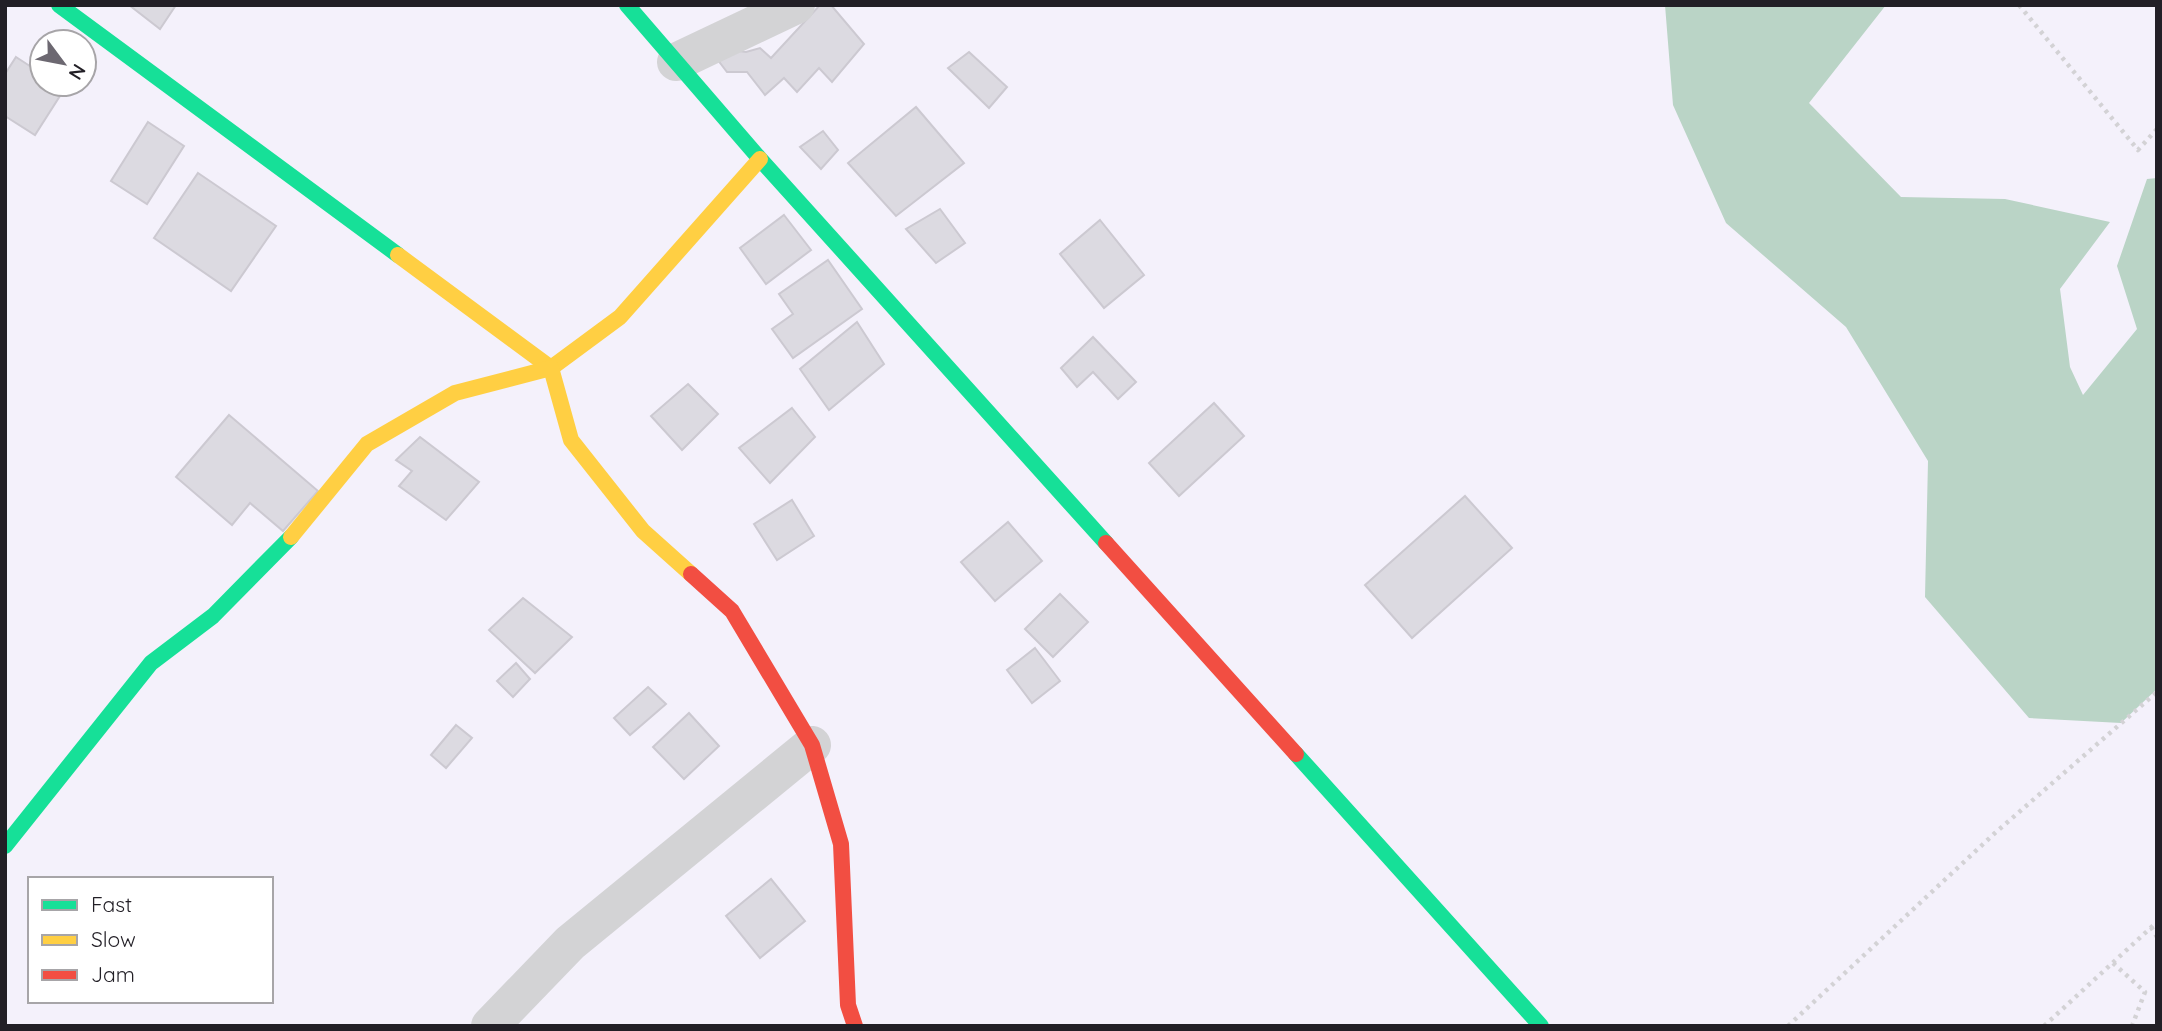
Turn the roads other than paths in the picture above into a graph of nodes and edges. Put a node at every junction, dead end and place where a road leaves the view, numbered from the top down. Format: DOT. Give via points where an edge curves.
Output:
graph roads {
  1 [pos="59,5"];
  2 [pos="627,5"];
  3 [pos="796,5"];
  4 [pos="676,62"];
  5 [pos="760,159"];
  6 [pos="551,368"];
  7 [pos="812,745"];
  8 [pos="5,846"];
  9 [pos="489,1026"];
  10 [pos="855,1026"];
  11 [pos="1541,1026"];
  1 -- 6 [label="street"];
  2 -- 4 [label="street"];
  3 -- 4 [label="street"];
  4 -- 5 [label="street"];
  5 -- 6 [label="street" via="620,317"];
  5 -- 11 [label="street"];
  6 -- 7 [label="street" via="571,440 643,531 732,611"];
  6 -- 8 [label="street" via="455,393 367,444 300,527 223,606 151,663"];
  7 -- 9 [label="street" via="570,943"];
  7 -- 10 [label="street" via="841,844 848,1005"];
}
